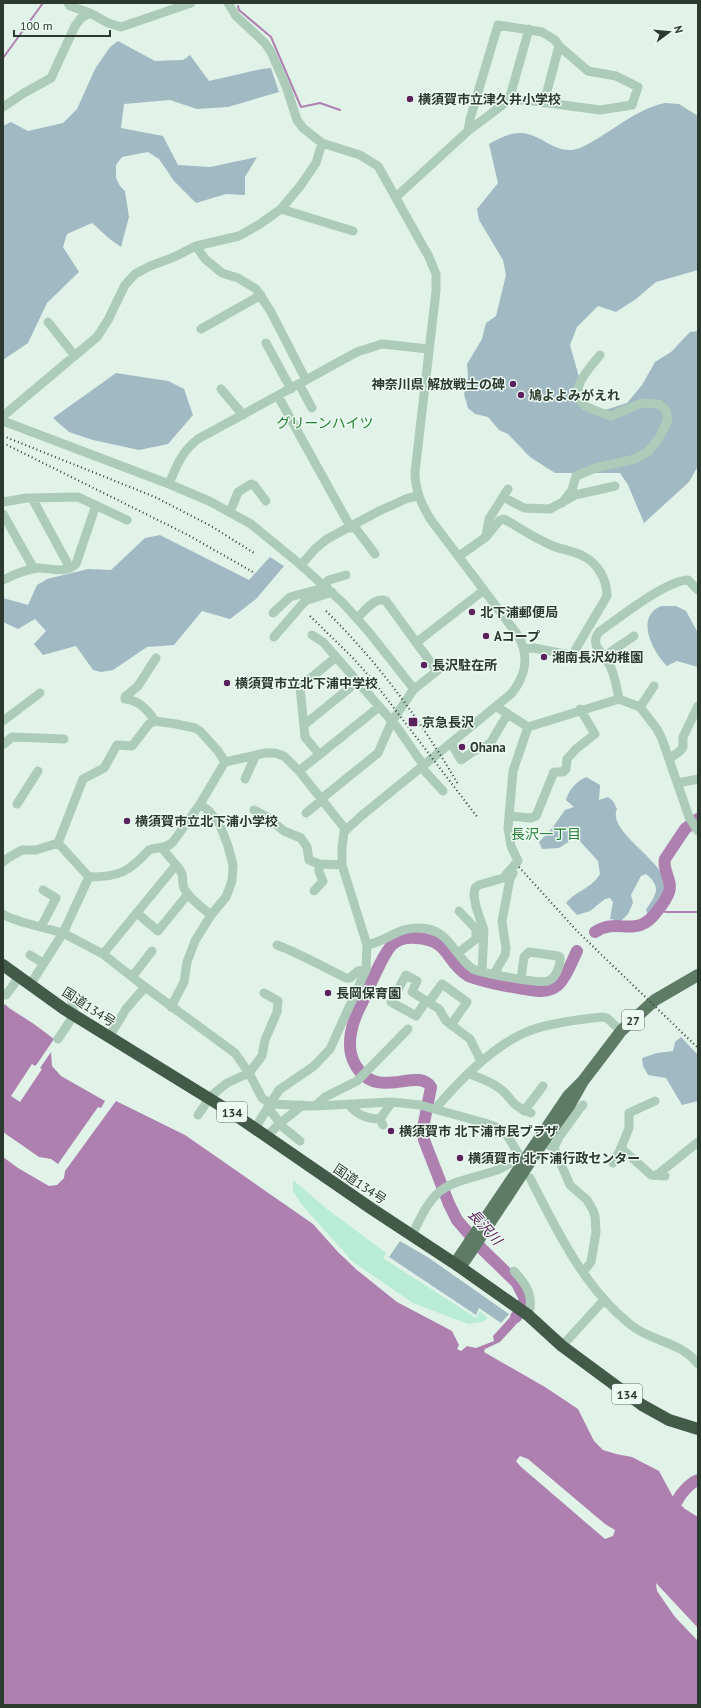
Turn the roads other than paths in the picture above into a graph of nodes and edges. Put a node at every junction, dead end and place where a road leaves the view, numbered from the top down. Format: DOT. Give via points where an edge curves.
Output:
graph roads {
  1 [pos="68,3"];
  2 [pos="190,3"];
  3 [pos="228,3"];
  4 [pos="90,13"];
  5 [pos="529,29"];
  6 [pos="559,46"];
  7 [pos="509,100"];
  8 [pos="544,103"];
  9 [pos="3,107"];
  10 [pos="468,132"];
  11 [pos="322,143"];
  12 [pos="396,197"];
  13 [pos="281,209"];
  14 [pos="353,231"];
  15 [pos="196,246"];
  16 [pos="261,296"];
  17 [pos="48,322"];
  18 [pos="201,329"];
  19 [pos="266,343"];
  20 [pos="429,349"];
  21 [pos="600,354"];
  22 [pos="75,356"];
  23 [pos="299,384"];
  24 [pos="221,389"];
  25 [pos="278,396"];
  26 [pos="312,408"];
  27 [pos="243,414"];
  28 [pos="3,416"];
  29 [pos="3,421"];
  30 [pos="169,484"];
  31 [pos="615,486"];
  32 [pos="508,489"];
  33 [pos="418,496"];
  34 [pos="503,497"];
  35 [pos="32,498"];
  36 [pos="266,501"];
  37 [pos="3,502"];
  38 [pos="562,503"];
  39 [pos="96,505"];
  40 [pos="230,512"];
  41 [pos="3,514"];
  42 [pos="127,520"];
  43 [pos="353,527"];
  44 [pos="486,537"];
  45 [pos="375,554"];
  46 [pos="458,556"];
  47 [pos="301,565"];
  48 [pos="70,568"];
  49 [pos="34,569"];
  50 [pos="346,575"];
  51 [pos="3,580"];
  52 [pos="327,588"];
  53 [pos="484,590"];
  54 [pos="698,590"];
  55 [pos="274,612"];
  56 [pos="357,618"];
  57 [pos="312,635"];
  58 [pos="634,636"];
  59 [pos="274,637"];
  60 [pos="417,642"];
  61 [pos="524,648"];
  62 [pos="336,657"];
  63 [pos="604,657"];
  64 [pos="156,658"];
  65 [pos="357,682"];
  66 [pos="654,686"];
  67 [pos="414,689"];
  68 [pos="40,693"];
  69 [pos="619,698"];
  70 [pos="698,706"];
  71 [pos="379,707"];
  72 [pos="497,707"];
  73 [pos="640,707"];
  74 [pos="580,709"];
  75 [pos="507,715"];
  76 [pos="3,721"];
  77 [pos="155,721"];
  78 [pos="392,722"];
  79 [pos="304,725"];
  80 [pos="528,727"];
  81 [pos="64,739"];
  82 [pos="3,742"];
  83 [pos="451,744"];
  84 [pos="319,754"];
  85 [pos="256,755"];
  86 [pos="670,759"];
  87 [pos="225,762"];
  88 [pos="423,767"];
  89 [pos="38,771"];
  90 [pos="299,771"];
  91 [pos="245,779"];
  92 [pos="698,779"];
  93 [pos="678,783"];
  94 [pos="443,791"];
  95 [pos="321,800"];
  96 [pos="17,804"];
  97 [pos="200,804"];
  98 [pos="254,810"];
  99 [pos="306,813"];
  100 [pos="510,816"];
  101 [pos="346,830"];
  102 [pos="697,830"];
  103 [pos="58,843"];
  104 [pos="162,848"];
  105 [pos="3,862"];
  106 [pos="319,864"];
  107 [pos="176,865"];
  108 [pos="342,865"];
  109 [pos="510,869"];
  110 [pos="89,877"];
  111 [pos="43,890"];
  112 [pos="314,891"];
  113 [pos="188,894"];
  114 [pos="459,911"];
  115 [pos="137,913"];
  116 [pos="3,914"];
  117 [pos="211,915"];
  118 [pos="41,927"];
  119 [pos="62,932"];
  120 [pos="277,945"];
  121 [pos="367,945"];
  122 [pos="152,951"];
  123 [pos="458,953"];
  124 [pos="103,954"];
  125 [pos="30,955"];
  126 [pos="43,963"];
  127 [pos="3,965"];
  128 [pos="366,970"];
  129 [pos="482,972"];
  130 [pos="494,974"];
  131 [pos="698,974"];
  132 [pos="19,977"];
  133 [pos="132,977"];
  134 [pos="521,979"];
  135 [pos="30,985"];
  136 [pos="145,987"];
  137 [pos="264,993"];
  138 [pos="6,994"];
  139 [pos="72,1001"];
  140 [pos="427,1002"];
  141 [pos="171,1007"];
  142 [pos="74,1015"];
  143 [pos="451,1026"];
  144 [pos="408,1029"];
  145 [pos="621,1031"];
  146 [pos="109,1037"];
  147 [pos="58,1039"];
  148 [pos="481,1062"];
  149 [pos="249,1072"];
  150 [pos="469,1074"];
  151 [pos="543,1086"];
  152 [pos="210,1098"];
  153 [pos="655,1101"];
  154 [pos="392,1102"];
  155 [pos="303,1105"];
  156 [pos="349,1105"];
  157 [pos="583,1105"];
  158 [pos="270,1106"];
  159 [pos="315,1106"];
  160 [pos="432,1108"];
  161 [pos="198,1115"];
  162 [pos="280,1123"];
  163 [pos="255,1128"];
  164 [pos="267,1136"];
  165 [pos="540,1140"];
  166 [pos="300,1141"];
  167 [pos="698,1142"];
  168 [pos="554,1148"];
  169 [pos="621,1148"];
  170 [pos="613,1164"];
  171 [pos="530,1178"];
  172 [pos="412,1234"];
  173 [pos="457,1264"];
  174 [pos="514,1271"];
  175 [pos="583,1272"];
  176 [pos="604,1300"];
  177 [pos="528,1315"];
  178 [pos="562,1346"];
  179 [pos="698,1364"];
  180 [pos="698,1429"];
  1 -- 4 [label="street"];
  2 -- 4 [label="street" via="121,27"];
  3 -- 11 [label="street" via="236,16 265,43 286,86 297,120 308,133"];
  4 -- 9 [label="street" via="81,18 75,26 51,78"];
  5 -- 6 [label="street" via="542,32 555,40"];
  5 -- 7 [label="street"];
  5 -- 10 [label="street" via="498,25"];
  6 -- 8 [label="street"];
  6 -- 8 [label="street" via="588,71 616,76 638,87 632,105 600,110"];
  7 -- 8 [label="street"];
  7 -- 10 [label="street"];
  10 -- 12 [label="street"];
  11 -- 12 [label="street" via="370,160 378,166"];
  11 -- 13 [label="street" via="316,163"];
  12 -- 20 [label="street" via="430,257 436,274"];
  13 -- 14 [label="street"];
  13 -- 15 [label="street" via="239,236"];
  15 -- 16 [label="street" via="205,259 222,273 250,285"];
  15 -- 22 [label="street" via="135,274 125,285 98,337"];
  16 -- 18 [label="street"];
  16 -- 23 [label="street" via="271,312"];
  17 -- 22 [label="street"];
  19 -- 23 [label="street"];
  20 -- 23 [label="street" via="390,344 375,346 357,352"];
  20 -- 33 [label="street" via="415,472"];
  21 -- 38 [label="street" via="579,384 576,395 579,400 588,407 611,416 642,403 659,404 666,410 668,420 649,451 634,459 595,468 576,476 572,490"];
  22 -- 28 [label="street"];
  23 -- 25 [label="street"];
  23 -- 26 [label="street"];
  24 -- 27 [label="street"];
  25 -- 27 [label="street"];
  25 -- 43 [label="street"];
  27 -- 30 [label="street" via="191,444 182,454"];
  29 -- 30 [label="street"];
  30 -- 40 [label="street"];
  31 -- 38 [label="street" via="575,495"];
  32 -- 34 [label="street"];
  33 -- 43 [label="street" via="379,511"];
  33 -- 46 [label="street" via="431,520"];
  34 -- 38 [label="street" via="527,509 550,509"];
  34 -- 44 [label="street" via="489,519"];
  35 -- 37 [label="street"];
  35 -- 39 [label="street" via="78,497"];
  35 -- 48 [label="street"];
  36 -- 40 [label="street" via="251,484 238,492"];
  39 -- 42 [label="street"];
  39 -- 48 [label="street" via="76,564"];
  40 -- 47 [label="street" via="268,537"];
  41 -- 49 [label="street"];
  43 -- 45 [label="street"];
  43 -- 47 [label="street" via="321,544"];
  44 -- 46 [label="street"];
  44 -- 61 [label="street" via="500,520 504,520 554,546 584,556 602,574 607,587 607,596 570,655"];
  46 -- 53 [label="street"];
  47 -- 52 [label="street"];
  48 -- 49 [label="street"];
  49 -- 51 [label="street"];
  50 -- 52 [label="street" via="329,580"];
  52 -- 55 [label="street" via="290,597"];
  52 -- 56 [label="street"];
  52 -- 59 [label="street" via="305,601"];
  53 -- 60 [label="street"];
  53 -- 61 [label="street" via="517,634"];
  54 -- 63 [label="street" via="688,580 682,580 657,592 599,632 595,641 596,648"];
  56 -- 60 [label="street" via="377,600 382,599"];
  56 -- 67 [label="street"];
  57 -- 62 [label="street" via="323,642"];
  58 -- 63 [label="street"];
  60 -- 67 [label="street" via="437,671"];
  61 -- 72 [label="street" via="523,676 518,686"];
  62 -- 65 [label="street"];
  62 -- 79 [label="street" via="300,687"];
  63 -- 69 [label="street" via="610,666"];
  64 -- 77 [label="street" via="138,686 125,697 147,710"];
  65 -- 71 [label="street"];
  65 -- 79 [label="street"];
  66 -- 73 [label="street"];
  67 -- 78 [label="street"];
  68 -- 76 [label="street"];
  69 -- 73 [label="street"];
  69 -- 74 [label="street"];
  70 -- 86 [label="street" via="683,737 683,747"];
  71 -- 78 [label="street"];
  71 -- 84 [label="street"];
  72 -- 75 [label="street"];
  72 -- 83 [label="street"];
  73 -- 86 [label="street" via="657,729"];
  74 -- 80 [label="street"];
  74 -- 100 [label="street" via="595,734 576,749 567,760 563,772 554,772 536,816"];
  75 -- 80 [label="street"];
  75 -- 83 [label="street" via="491,742 460,760"];
  77 -- 87 [label="street" via="195,728 207,737"];
  77 -- 103 [label="street" via="149,724 132,746 118,745 104,768 83,779"];
  78 -- 88 [label="street"];
  78 -- 95 [label="street" via="378,753"];
  79 -- 84 [label="street" via="305,737"];
  80 -- 100 [label="street" via="513,768"];
  81 -- 82 [label="street" via="12,737 4,744"];
  83 -- 88 [label="street"];
  84 -- 90 [label="street"];
  85 -- 87 [label="street"];
  85 -- 90 [label="street" via="275,753 284,756"];
  85 -- 91 [label="street"];
  86 -- 93 [label="street"];
  87 -- 97 [label="street"];
  88 -- 94 [label="street"];
  88 -- 101 [label="street"];
  89 -- 96 [label="street"];
  90 -- 95 [label="street"];
  92 -- 93 [label="street"];
  93 -- 102 [label="street"];
  95 -- 99 [label="street"];
  95 -- 101 [label="street"];
  97 -- 104 [label="street" via="173,842"];
  97 -- 117 [label="street" via="220,825 232,865 232,881 226,897"];
  98 -- 106 [label="street" via="284,831 301,838 307,847 309,860"];
  100 -- 109 [label="street" via="509,838 519,860"];
  101 -- 108 [label="street" via="342,840"];
  103 -- 105 [label="street" via="36,850 22,850"];
  103 -- 110 [label="street"];
  104 -- 107 [label="street"];
  104 -- 110 [label="street" via="149,850 134,866 121,873"];
  106 -- 108 [label="street"];
  106 -- 112 [label="street" via="323,881"];
  107 -- 113 [label="street" via="183,874 183,888"];
  107 -- 115 [label="street"];
  108 -- 121 [label="street"];
  109 -- 129 [label="street" via="503,878 479,885 474,895 484,930"];
  109 -- 130 [label="street" via="513,873 502,921 506,949"];
  110 -- 119 [label="street"];
  111 -- 118 [label="street" via="56,898"];
  113 -- 115 [label="street" via="158,931"];
  113 -- 117 [label="street"];
  114 -- 123 [label="street" via="476,929 476,939"];
  115 -- 124 [label="street"];
  116 -- 118 [label="street"];
  117 -- 141 [label="street" via="195,941 187,962 184,982"];
  118 -- 119 [label="street"];
  119 -- 124 [label="street"];
  119 -- 126 [label="street"];
  120 -- 128 [label="street" via="299,953 346,978 350,978 358,971"];
  121 -- 123 [label="street" via="396,932 413,928 441,935"];
  121 -- 128 [label="street"];
  122 -- 133 [label="street"];
  123 -- 129 [label="street" via="473,968"];
  124 -- 133 [label="street"];
  125 -- 126 [label="street"];
  126 -- 135 [label="street"];
  127 -- 132 [label="highway, 国道134号 / 134"];
  128 -- 158 [label="street" via="330,1049 314,1066 279,1090"];
  129 -- 130 [label="street"];
  130 -- 134 [label="street"];
  131 -- 145 [label="main road, 27" via="655,1000"];
  132 -- 135 [label="highway, 国道134号 / 134"];
  132 -- 138 [label="street"];
  133 -- 136 [label="street"];
  134 -- 134 [label="street" via="548,981 556,972 560,957 529,952 524,957"];
  135 -- 142 [label="highway, 国道134号 / 134"];
  136 -- 141 [label="street"];
  136 -- 146 [label="street" via="126,1009"];
  137 -- 149 [label="street" via="278,1001 277,1012 265,1040 262,1056"];
  139 -- 142 [label="street"];
  140 -- 140 [label="street" via="412,992 418,981 406,975 391,1002 416,1016"];
  140 -- 143 [label="street" via="439,1009"];
  140 -- 143 [label="street" via="442,984 467,1002"];
  141 -- 149 [label="street" via="235,1053"];
  142 -- 146 [label="highway, 国道134号 / 134"];
  142 -- 147 [label="street"];
  143 -- 148 [label="street" via="470,1039"];
  144 -- 159 [label="street" via="357,1081 325,1097"];
  145 -- 148 [label="street" via="602,1017 538,1028 521,1034"];
  145 -- 165 [label="main road, 27" via="583,1081 569,1106"];
  146 -- 152 [label="highway, 国道134号 / 134"];
  148 -- 150 [label="street"];
  149 -- 152 [label="street" via="226,1083"];
  149 -- 158 [label="street" via="262,1098"];
  150 -- 151 [label="street" via="495,1085 505,1093 512,1104 527,1112"];
  150 -- 160 [label="street"];
  152 -- 161 [label="street"];
  152 -- 163 [label="highway, 国道134号 / 134"];
  153 -- 169 [label="street" via="629,1113 629,1128"];
  154 -- 156 [label="street"];
  154 -- 156 [label="street" via="381,1122 368,1119 353,1111"];
  154 -- 160 [label="street"];
  155 -- 158 [label="street"];
  155 -- 159 [label="street"];
  155 -- 162 [label="street"];
  156 -- 159 [label="street"];
  157 -- 168 [label="street" via="559,1137"];
  158 -- 162 [label="street"];
  158 -- 163 [label="street"];
  160 -- 172 [label="street" via="496,1127 507,1135 518,1154 515,1160 496,1171 452,1182 438,1192"];
  162 -- 164 [label="street"];
  162 -- 166 [label="street"];
  163 -- 164 [label="highway, 国道134号 / 134"];
  164 -- 172 [label="highway, 国道134号 / 134"];
  165 -- 168 [label="street"];
  165 -- 173 [label="main road, 27" via="467,1251 463,1263"];
  167 -- 169 [label="street" via="661,1176 651,1175"];
  168 -- 175 [label="street" via="570,1185 592,1205 595,1216 595,1242 591,1262"];
  169 -- 170 [label="street"];
  171 -- 175 [label="street" via="551,1220"];
  172 -- 173 [label="highway, 国道134号 / 134"];
  173 -- 177 [label="highway, 国道134号 / 134"];
  174 -- 177 [label="street" via="530,1292 531,1308"];
  175 -- 176 [label="street"];
  176 -- 178 [label="street"];
  176 -- 179 [label="street" via="634,1328 683,1349"];
  177 -- 178 [label="highway, 国道134号 / 134"];
  178 -- 180 [label="highway, 国道134号 / 134" via="642,1405 670,1420"];
}
